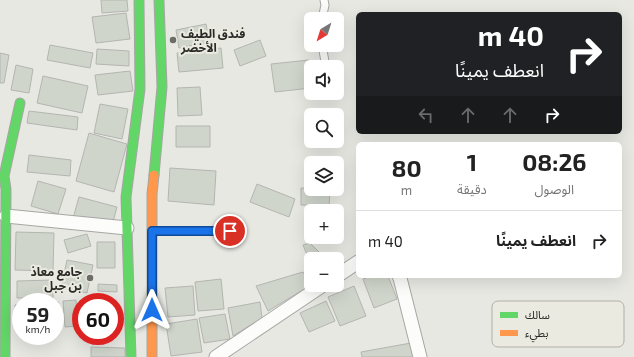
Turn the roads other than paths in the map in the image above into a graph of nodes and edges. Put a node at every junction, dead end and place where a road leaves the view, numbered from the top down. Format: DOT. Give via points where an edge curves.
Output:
graph roads {
  1 [pos="139,0"];
  2 [pos="159,0"];
  3 [pos="324,0"];
  4 [pos="324,12"];
  5 [pos="20,103"];
  6 [pos="2,175"];
  7 [pos="6,216"];
  8 [pos="127,228"];
  9 [pos="152,231"];
  10 [pos="230,231"];
  11 [pos="356,263"];
  12 [pos="344,271"];
  13 [pos="400,278"];
  14 [pos="313,292"];
  15 [pos="5,357"];
  16 [pos="131,357"];
  17 [pos="152,357"];
  18 [pos="216,357"];
  19 [pos="420,357"];
  1 -- 8 [label="main road" via="140,89 126,197"];
  2 -- 9 [label="main road" via="162,87 152,194"];
  3 -- 4 [label="lane"];
  5 -- 6 [label="main road"];
  6 -- 7 [label="main road" via="6,189"];
  7 -- 8 [label="street"];
  7 -- 15 [label="main road"];
  8 -- 16 [label="main road"];
  9 -- 10 [label="lane"];
  9 -- 17 [label="main road"];
  11 -- 12 [label="street"];
  13 -- 19 [label="street"];
  14 -- 18 [label="street"];
}
